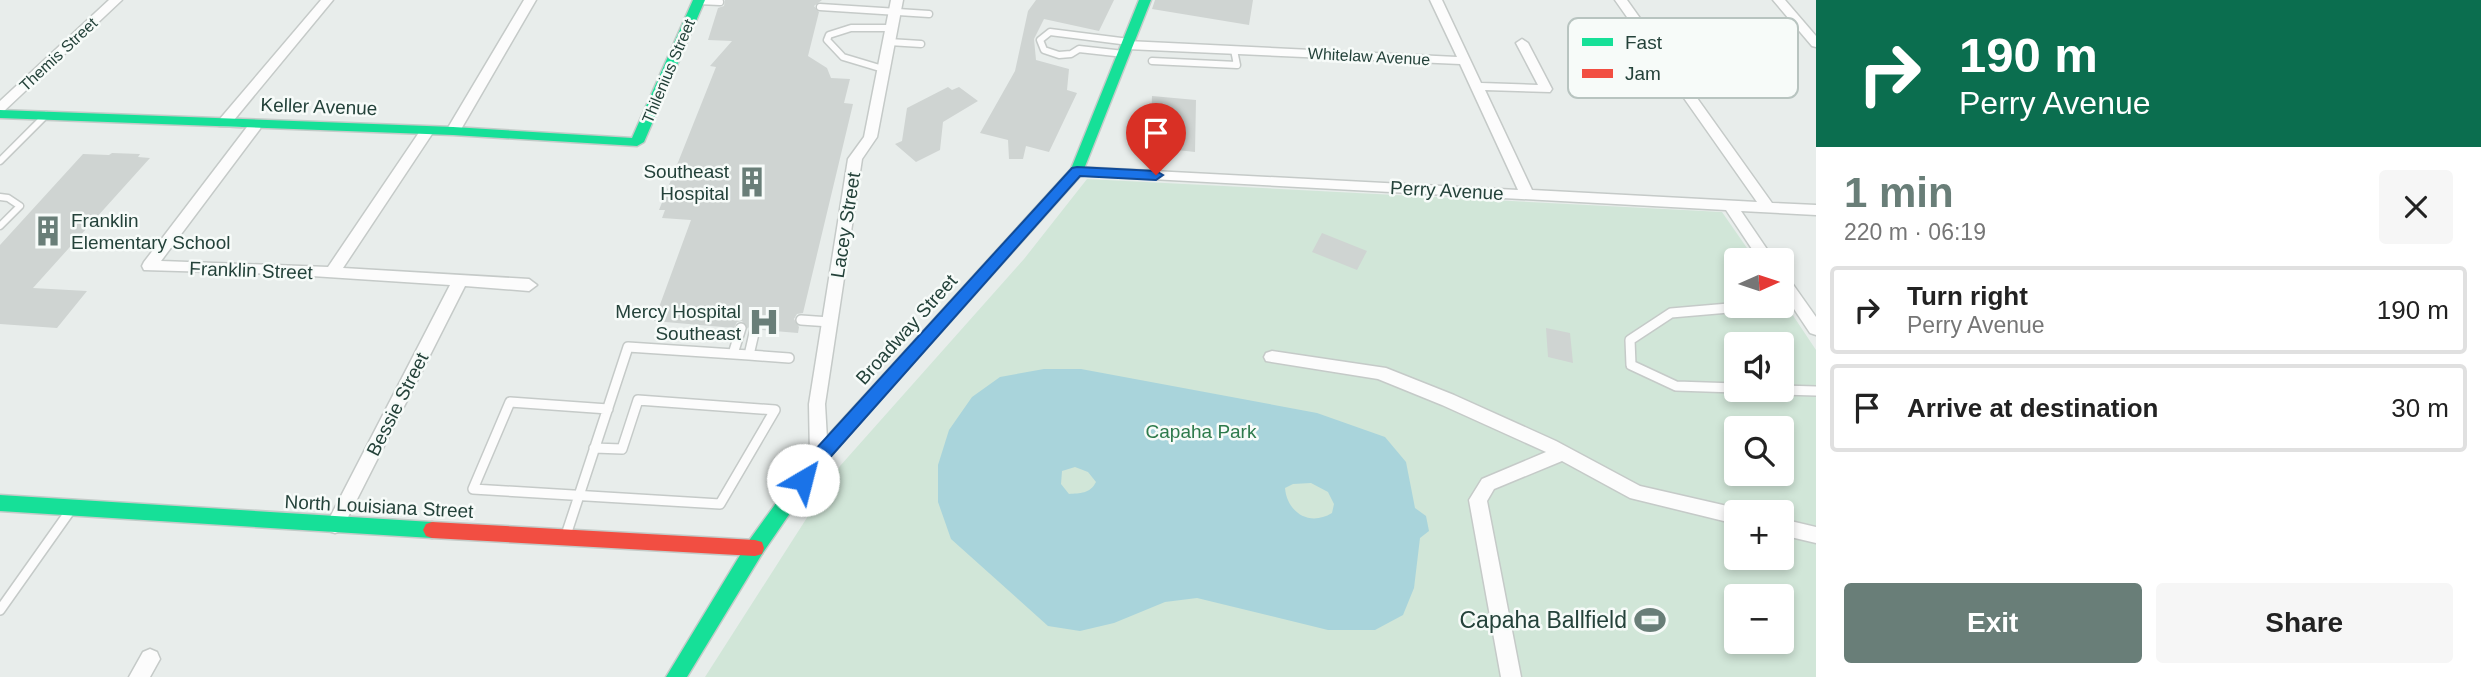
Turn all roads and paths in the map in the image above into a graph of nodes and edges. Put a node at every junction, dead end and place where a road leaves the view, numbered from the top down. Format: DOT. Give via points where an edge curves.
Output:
graph roads {
  1 [pos="117,0"];
  2 [pos="327,0"];
  3 [pos="530,0"];
  4 [pos="1145,0"];
  5 [pos="1436,0"];
  6 [pos="1621,0"];
  7 [pos="1779,0"];
  8 [pos="699,1"];
  9 [pos="720,2"];
  10 [pos="896,5"];
  11 [pos="820,7"];
  12 [pos="929,14"];
  13 [pos="1634,18"];
  14 [pos="1794,18"];
  15 [pos="1798,22"];
  16 [pos="1078,26"];
  17 [pos="1075,34"];
  18 [pos="890,35"];
  19 [pos="1522,43"];
  20 [pos="1816,43"];
  21 [pos="921,44"];
  22 [pos="1126,47"];
  23 [pos="1079,49"];
  24 [pos="1234,50"];
  25 [pos="1152,61"];
  26 [pos="1464,61"];
  27 [pos="883,69"];
  28 [pos="1475,86"];
  29 [pos="1690,98"];
  30 [pos="0,108"];
  31 [pos="0,114"];
  32 [pos="47,115"];
  33 [pos="224,123"];
  34 [pos="427,131"];
  35 [pos="453,131"];
  36 [pos="637,142"];
  37 [pos="0,161"];
  38 [pos="1077,171"];
  39 [pos="1527,194"];
  40 [pos="0,197"];
  41 [pos="1730,205"];
  42 [pos="1768,208"];
  43 [pos="1816,211"];
  44 [pos="0,226"];
  45 [pos="1759,248"];
  46 [pos="332,273"];
  47 [pos="459,283"];
  48 [pos="529,285"];
  49 [pos="1724,308"];
  50 [pos="1794,308"];
  51 [pos="801,320"];
  52 [pos="830,322"];
  53 [pos="741,328"];
  54 [pos="755,329"];
  55 [pos="1816,329"];
  56 [pos="733,354"];
  57 [pos="749,355"];
  58 [pos="1272,357"];
  59 [pos="789,358"];
  60 [pos="1724,388"];
  61 [pos="1794,390"];
  62 [pos="1816,391"];
  63 [pos="608,409"];
  64 [pos="594,448"];
  65 [pos="1564,453"];
  66 [pos="819,457"];
  67 [pos="578,497"];
  68 [pos="0,503"];
  69 [pos="72,508"];
  70 [pos="1724,513"];
  71 [pos="335,525"];
  72 [pos="1794,530"];
  73 [pos="1816,535"];
  74 [pos="565,537"];
  75 [pos="755,548"];
  76 [pos="0,610"];
  77 [pos="150,659"];
  78 [pos="139,677"];
  79 [pos="676,677"];
  80 [pos="1511,677"];
  1 -- 30 [label="street, Themis Street"];
  2 -- 33 [label="street"];
  3 -- 35 [label="street"];
  4 -- 22 [label="street, Broadway Street"];
  5 -- 26 [label="street"];
  6 -- 13 [label="street"];
  7 -- 14 [label="street"];
  8 -- 9 [label="lane"];
  8 -- 36 [label="street, Thilenius Street"];
  10 -- 11 [label="lane"];
  10 -- 12 [label="lane"];
  10 -- 18 [label="street, Lacey Street"];
  15 -- 20 [label="street"];
  16 -- 17 [label="lane"];
  17 -- 22 [label="lane"];
  17 -- 23 [label="lane"];
  17 -- 23 [label="lane" via="1049,32 1040,40 1044,50 1059,55"];
  18 -- 21 [label="lane"];
  18 -- 27 [label="street, Lacey Street"];
  18 -- 27 [label="lane" via="846,28 827,40 843,57"];
  19 -- 28 [label="street" via="1546,89"];
  22 -- 23 [label="lane"];
  22 -- 24 [label="street, Whitelaw Avenue"];
  22 -- 38 [label="street, Broadway Street"];
  24 -- 25 [label="lane" via="1237,65"];
  24 -- 26 [label="street, Whitelaw Avenue"];
  26 -- 28 [label="street"];
  27 -- 52 [label="street, Lacey Street" via="870,136 855,159"];
  28 -- 39 [label="street"];
  29 -- 42 [label="street"];
  31 -- 32 [label="street, Keller Avenue"];
  32 -- 33 [label="street, Keller Avenue"];
  32 -- 37 [label="lane"];
  33 -- 34 [label="street, Keller Avenue"];
  33 -- 46 [label="street, Franklin Street" via="256,125 149,266"];
  34 -- 35 [label="street, Keller Avenue"];
  34 -- 46 [label="street"];
  35 -- 36 [label="street, Keller Avenue"];
  38 -- 39 [label="street, Perry Avenue"];
  38 -- 66 [label="street, Broadway Street"];
  39 -- 41 [label="street, Perry Avenue"];
  40 -- 44 [label="lane" via="20,206"];
  41 -- 42 [label="street, Perry Avenue"];
  41 -- 45 [label="street"];
  42 -- 43 [label="street, Perry Avenue"];
  46 -- 47 [label="street, Franklin Street"];
  47 -- 48 [label="street, Franklin Street"];
  47 -- 71 [label="street, Bessie Street"];
  49 -- 60 [label="lane" via="1671,313 1630,340 1631,365 1676,386"];
  50 -- 55 [label="street"];
  51 -- 52 [label="lane"];
  52 -- 66 [label="street, Lacey Street" via="817,404"];
  53 -- 56 [label="lane"];
  54 -- 57 [label="lane"];
  56 -- 57 [label="lane"];
  56 -- 63 [label="lane" via="628,347"];
  57 -- 59 [label="lane"];
  58 -- 65 [label="street" via="1380,373"];
  61 -- 62 [label="lane"];
  63 -- 64 [label="lane"];
  63 -- 67 [label="lane" via="510,402 473,489"];
  64 -- 67 [label="lane"];
  64 -- 67 [label="lane" via="622,449 638,400 775,410 720,504"];
  65 -- 70 [label="street" via="1636,493"];
  65 -- 80 [label="street" via="1488,484 1478,500"];
  66 -- 75 [label="street, Broadway Street"];
  67 -- 74 [label="lane"];
  68 -- 69 [label="street, North Louisiana Street"];
  69 -- 71 [label="street, North Louisiana Street"];
  69 -- 76 [label="lane"];
  71 -- 74 [label="street, North Louisiana Street"];
  72 -- 73 [label="street"];
  74 -- 75 [label="street, North Louisiana Street"];
  75 -- 79 [label="street, Broadway Street"];
  77 -- 78 [label="street"];
}
